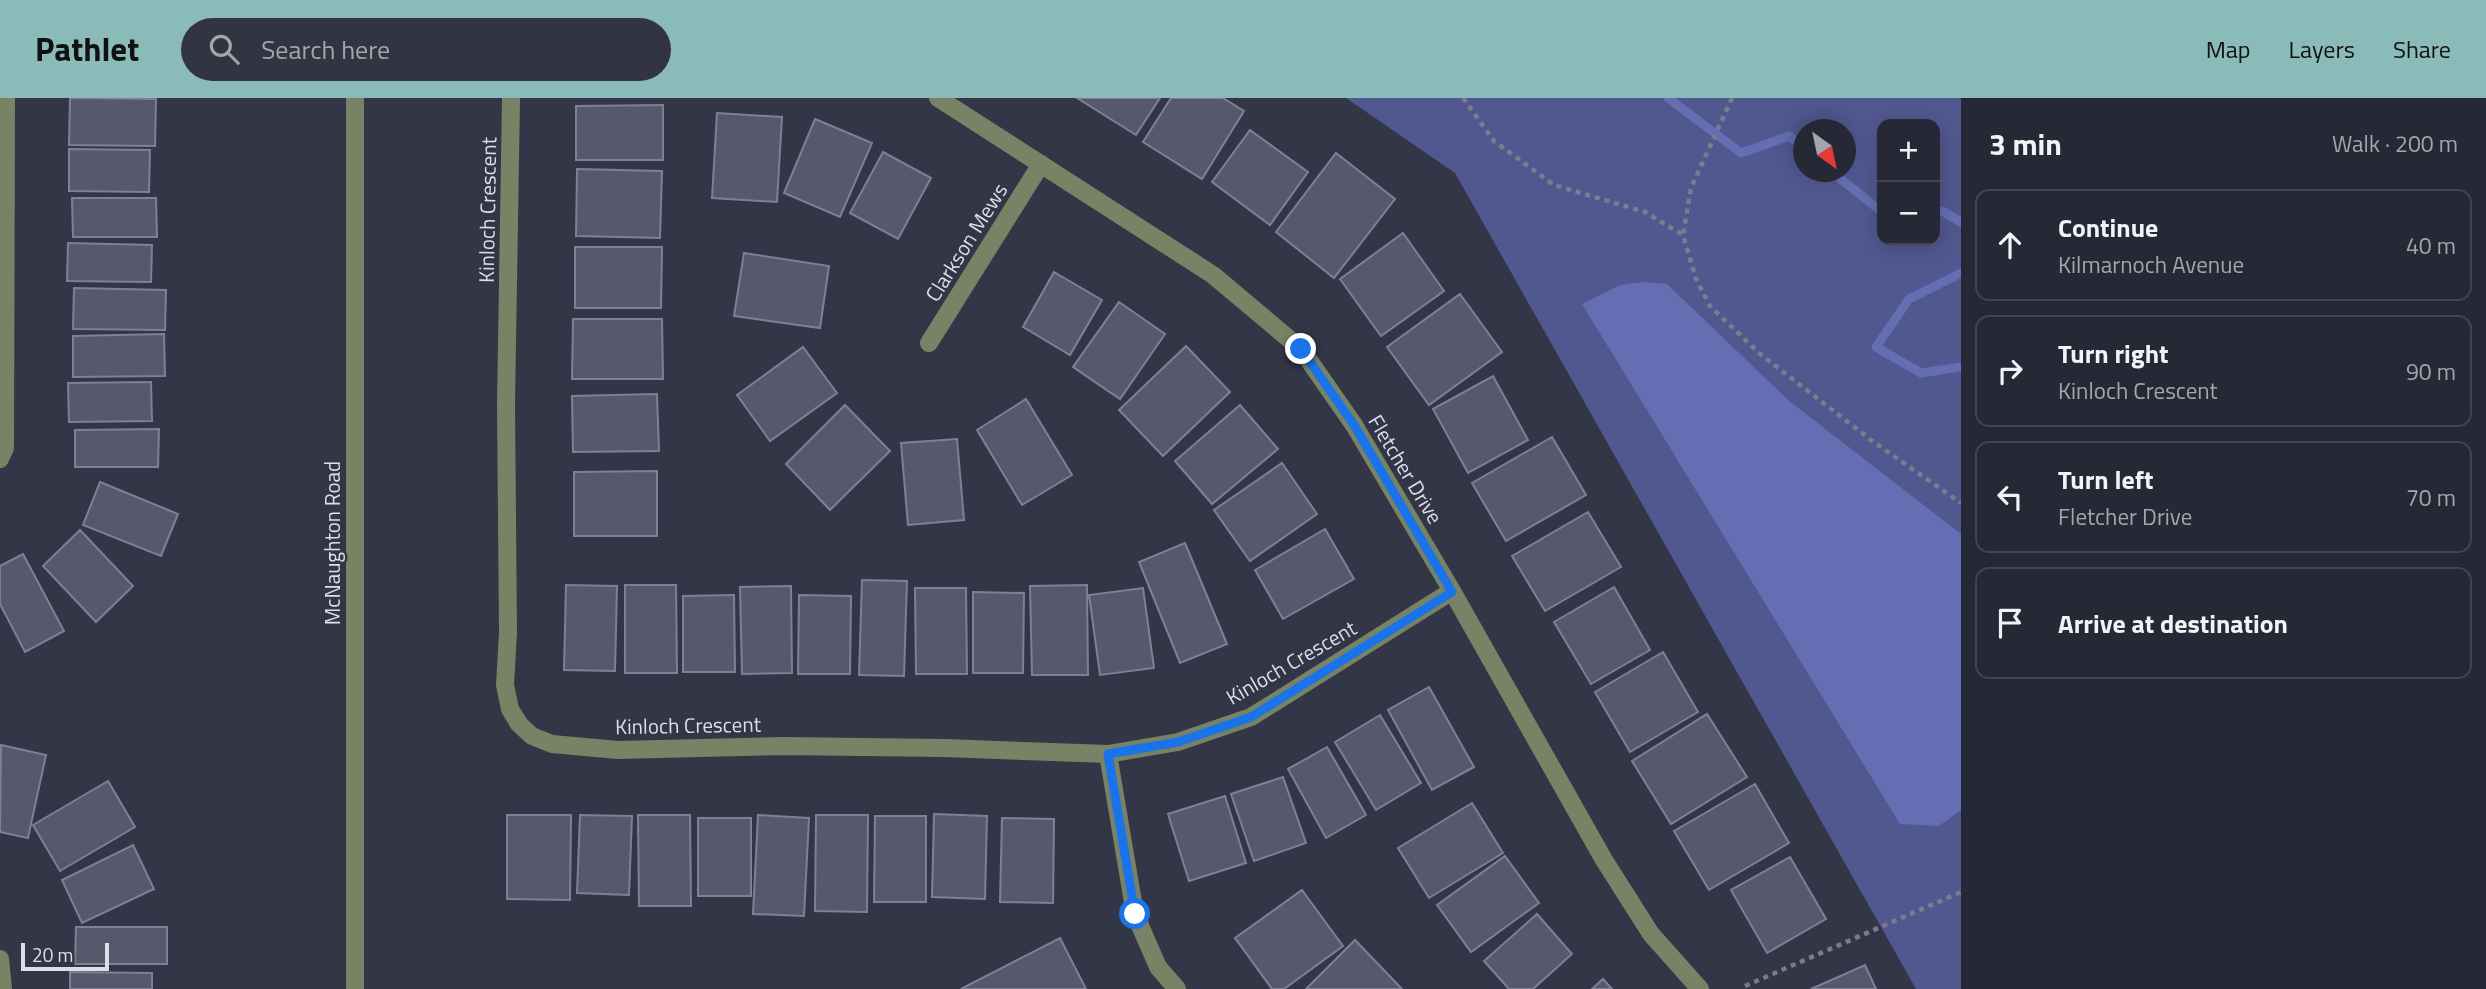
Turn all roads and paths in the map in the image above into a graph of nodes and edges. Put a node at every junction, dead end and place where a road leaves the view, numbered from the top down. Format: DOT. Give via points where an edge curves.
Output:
graph roads {
  1 [pos="6,98"];
  2 [pos="355,98"];
  3 [pos="511,98"];
  4 [pos="938,98"];
  5 [pos="1462,98"];
  6 [pos="1732,98"];
  7 [pos="4,136"];
  8 [pos="1041,164"];
  9 [pos="1683,235"];
  10 [pos="929,343"];
  11 [pos="0,459"];
  12 [pos="1961,503"];
  13 [pos="1452,592"];
  14 [pos="1108,754"];
  15 [pos="1961,892"];
  16 [pos="0,959"];
  17 [pos="1745,986"];
  18 [pos="3,989"];
  19 [pos="355,989"];
  20 [pos="1177,989"];
  21 [pos="1700,989"];
  1 -- 7 [label="street"];
  2 -- 19 [label="street, McNaughton Road"];
  3 -- 14 [label="street, Kinloch Crescent" via="505,685 519,724 532,736 552,744 618,750 782,746"];
  4 -- 8 [label="street, Fletcher Drive"];
  5 -- 9 [label="path" via="1493,141 1554,185 1645,212"];
  6 -- 9 [label="path" via="1691,188"];
  7 -- 11 [label="street" via="5,448"];
  8 -- 10 [label="street, Clarkson Mews"];
  8 -- 13 [label="street, Fletcher Drive" via="1213,275 1301,349 1354,425"];
  9 -- 12 [label="path" via="1710,306 1759,353"];
  13 -- 14 [label="street, Kinloch Crescent" via="1251,717 1178,742"];
  13 -- 21 [label="street, Fletcher Drive" via="1604,860 1651,934"];
  14 -- 20 [label="street" via="1135,914 1158,967"];
  15 -- 17 [label="path"];
  16 -- 18 [label="street"];
}
